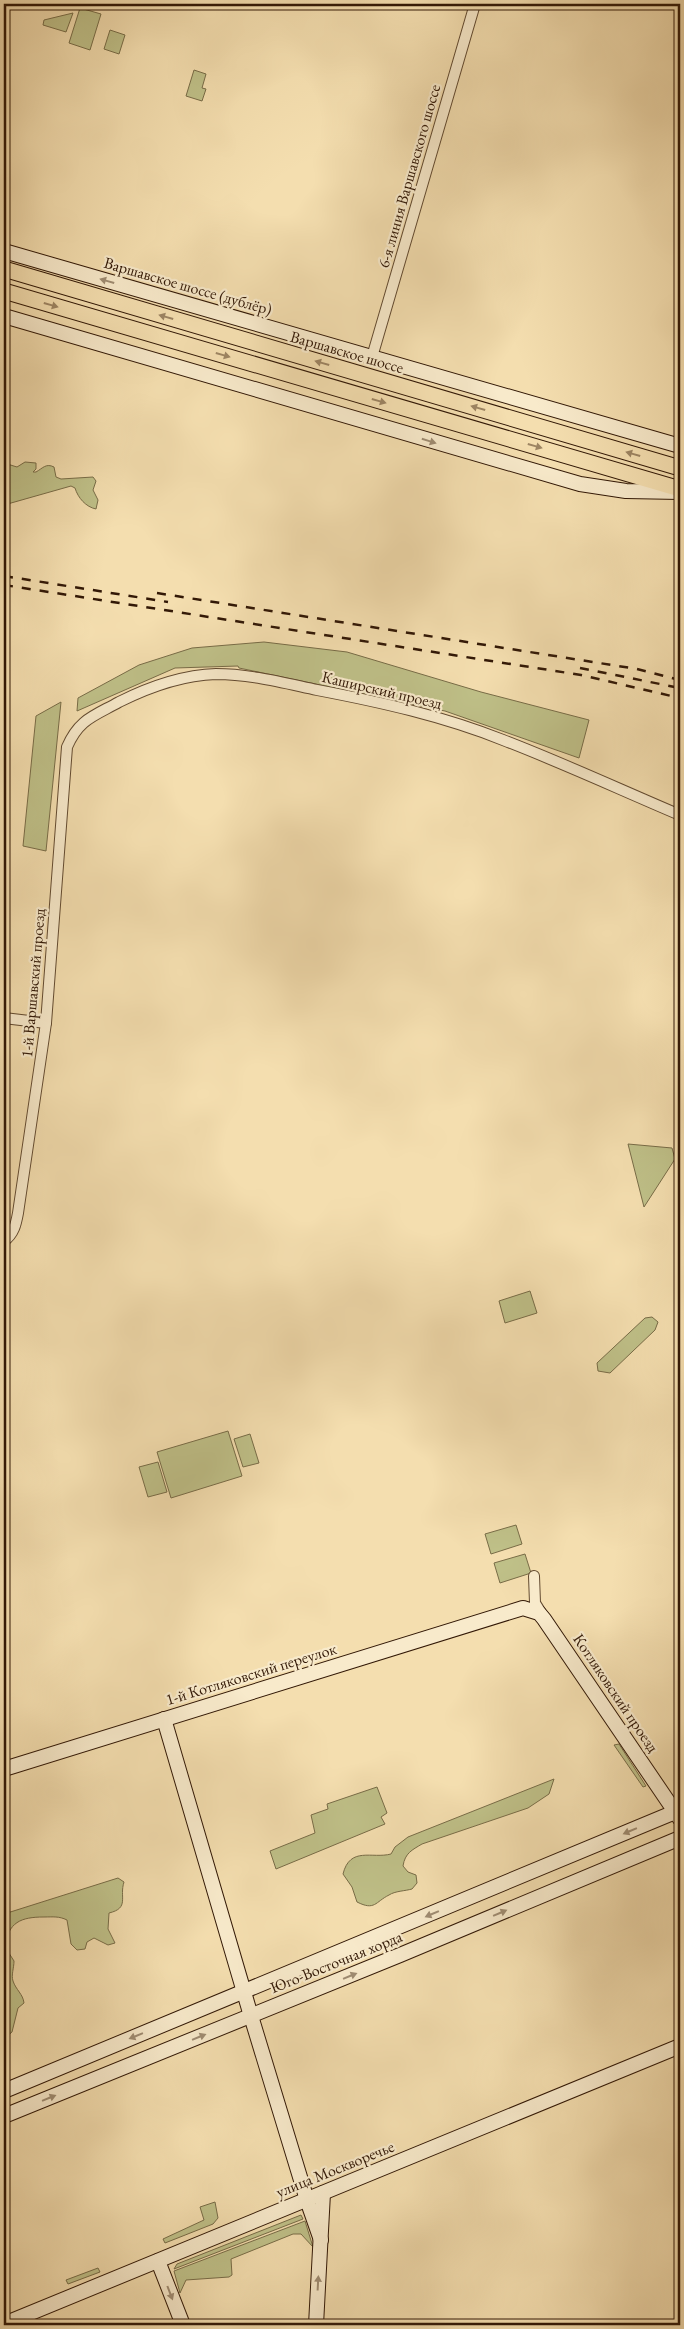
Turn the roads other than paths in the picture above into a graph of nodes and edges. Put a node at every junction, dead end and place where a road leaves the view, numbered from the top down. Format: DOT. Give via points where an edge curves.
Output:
graph roads {
  1 [pos="475,4"];
  2 [pos="4,250"];
  3 [pos="4,269"];
  4 [pos="4,291"];
  5 [pos="4,316"];
  6 [pos="372,357"];
  7 [pos="649,437"];
  8 [pos="680,446"];
  9 [pos="680,454"];
  10 [pos="680,468"];
  11 [pos="680,490"];
  12 [pos="74,731"];
  13 [pos="680,815"];
  14 [pos="4,1018"];
  15 [pos="46,1023"];
  16 [pos="7,1239"];
  17 [pos="534,1576"];
  18 [pos="534,1594"];
  19 [pos="523,1608"];
  20 [pos="544,1619"];
  21 [pos="164,1719"];
  22 [pos="4,1769"];
  23 [pos="678,1816"];
  24 [pos="680,1838"];
  25 [pos="244,1992"];
  26 [pos="251,2016"];
  27 [pos="680,2046"];
  28 [pos="4,2091"];
  29 [pos="4,2116"];
  30 [pos="323,2193"];
  31 [pos="307,2200"];
  32 [pos="321,2240"];
  33 [pos="158,2261"];
  34 [pos="4,2324"];
  35 [pos="183,2325"];
  36 [pos="316,2325"];
  1 -- 6 [label="street, 6-я линия Варшавского шоссе"];
  6 -- 2 [label="street, Варшавское шоссе (дублёр), one-way"];
  10 -- 3 [label="main road, Варшавское шоссе, one-way"];
  4 -- 11 [label="main road, one-way"];
  5 -- 11 [label="street, one-way" via="580,484 626,491"];
  6 -- 7 [label="street, Варшавское шоссе (дублёр)"];
  7 -- 8 [label="street, Варшавское шоссе (дублёр)"];
  7 -- 9 [label="street"];
  12 -- 13 [label="street, Каширский проезд" via="90,718 136,694 180,678 216,674 253,677 436,717 502,739"];
  12 -- 15 [label="street, 1-й Варшавский проезд" via="67,747"];
  14 -- 15 [label="street"];
  15 -- 16 [label="street, 1-й Варшавский проезд" via="18,1213"];
  17 -- 18 [label="street"];
  18 -- 19 [label="street"];
  18 -- 20 [label="street"];
  19 -- 20 [label="street, Котляковский проезд" via="539,1613"];
  19 -- 21 [label="street, 1-й Котляковский переулок"];
  20 -- 23 [label="street, Котляковский проезд"];
  21 -- 22 [label="street, 1-й Котляковский переулок"];
  21 -- 25 [label="street"];
  23 -- 25 [label="street, Юго-Восточная хорда, one-way"];
  26 -- 24 [label="street, Юго-Восточная хорда, one-way"];
  25 -- 26 [label="street"];
  25 -- 28 [label="street, Юго-Восточная хорда, one-way"];
  29 -- 26 [label="street, Юго-Восточная хорда, one-way"];
  26 -- 31 [label="street"];
  27 -- 30 [label="street, улица Москворечье"];
  30 -- 31 [label="street, улица Москворечье"];
  30 -- 32 [label="street"];
  31 -- 32 [label="street"];
  31 -- 33 [label="street, улица Москворечье"];
  36 -- 32 [label="street, one-way"];
  33 -- 34 [label="street, улица Москворечье"];
  33 -- 35 [label="street, one-way"];
}
